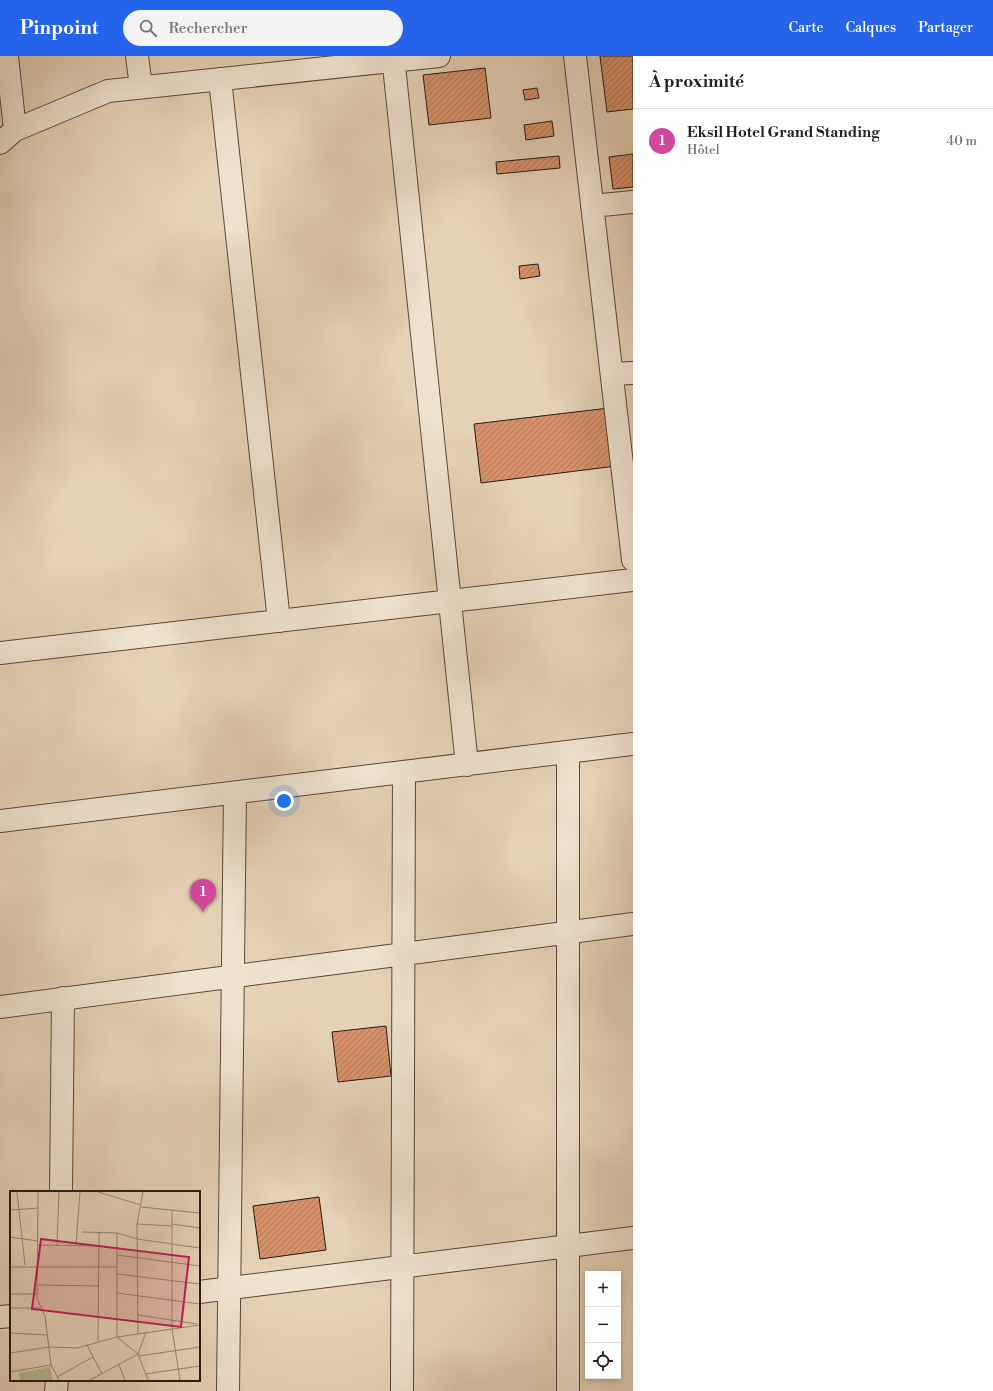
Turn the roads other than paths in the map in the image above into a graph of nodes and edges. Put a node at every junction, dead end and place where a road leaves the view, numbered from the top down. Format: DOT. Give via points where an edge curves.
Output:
graph roads {
  1 [pos="7,56"];
  2 [pos="137,56"];
  3 [pos="439,56"];
  4 [pos="575,56"];
  5 [pos="393,58"];
  6 [pos="220,79"];
  7 [pos="141,87"];
  8 [pos="8,136"];
  9 [pos="633,202"];
  10 [pos="592,206"];
  11 [pos="633,373"];
  12 [pos="612,374"];
  13 [pos="633,560"];
  14 [pos="633,580"];
  15 [pos="450,601"];
  16 [pos="279,621"];
  17 [pos="0,653"];
  18 [pos="633,744"];
  19 [pos="568,752"];
  20 [pos="467,765"];
  21 [pos="404,772"];
  22 [pos="235,793"];
  23 [pos="0,821"];
  24 [pos="633,924"];
  25 [pos="568,932"];
  26 [pos="403,954"];
  27 [pos="232,975"];
  28 [pos="63,998"];
  29 [pos="0,1007"];
  30 [pos="61,1191"];
  31 [pos="633,1238"];
  32 [pos="568,1246"];
  33 [pos="402,1267"];
  34 [pos="229,1289"];
  35 [pos="200,1292"];
  36 [pos="10,1316"];
  37 [pos="0,1317"];
  38 [pos="57,1381"];
  39 [pos="56,1391"];
  40 [pos="228,1391"];
  41 [pos="402,1391"];
  42 [pos="568,1391"];
  1 -- 8 [label="street"];
  2 -- 7 [label="street"];
  3 -- 5 [label="street"];
  4 -- 10 [label="street"];
  5 -- 6 [label="street"];
  5 -- 15 [label="street"];
  6 -- 7 [label="street"];
  6 -- 16 [label="street"];
  7 -- 8 [label="street" via="108,91"];
  9 -- 10 [label="street"];
  10 -- 12 [label="street"];
  11 -- 12 [label="street"];
  12 -- 13 [label="street"];
  14 -- 15 [label="street"];
  15 -- 16 [label="street"];
  15 -- 20 [label="street"];
  16 -- 17 [label="street"];
  18 -- 19 [label="street"];
  19 -- 20 [label="street"];
  19 -- 25 [label="street"];
  20 -- 21 [label="street"];
  21 -- 22 [label="street"];
  21 -- 26 [label="street"];
  22 -- 23 [label="street"];
  22 -- 27 [label="street"];
  24 -- 25 [label="street"];
  25 -- 26 [label="street"];
  25 -- 32 [label="street"];
  26 -- 27 [label="street"];
  26 -- 33 [label="street"];
  27 -- 28 [label="street"];
  27 -- 34 [label="street"];
  28 -- 29 [label="street"];
  28 -- 30 [label="street"];
  31 -- 32 [label="street"];
  32 -- 33 [label="street"];
  32 -- 42 [label="street"];
  33 -- 34 [label="street"];
  33 -- 41 [label="street"];
  34 -- 35 [label="street"];
  34 -- 40 [label="street"];
  36 -- 37 [label="street"];
  38 -- 39 [label="street"];
}
